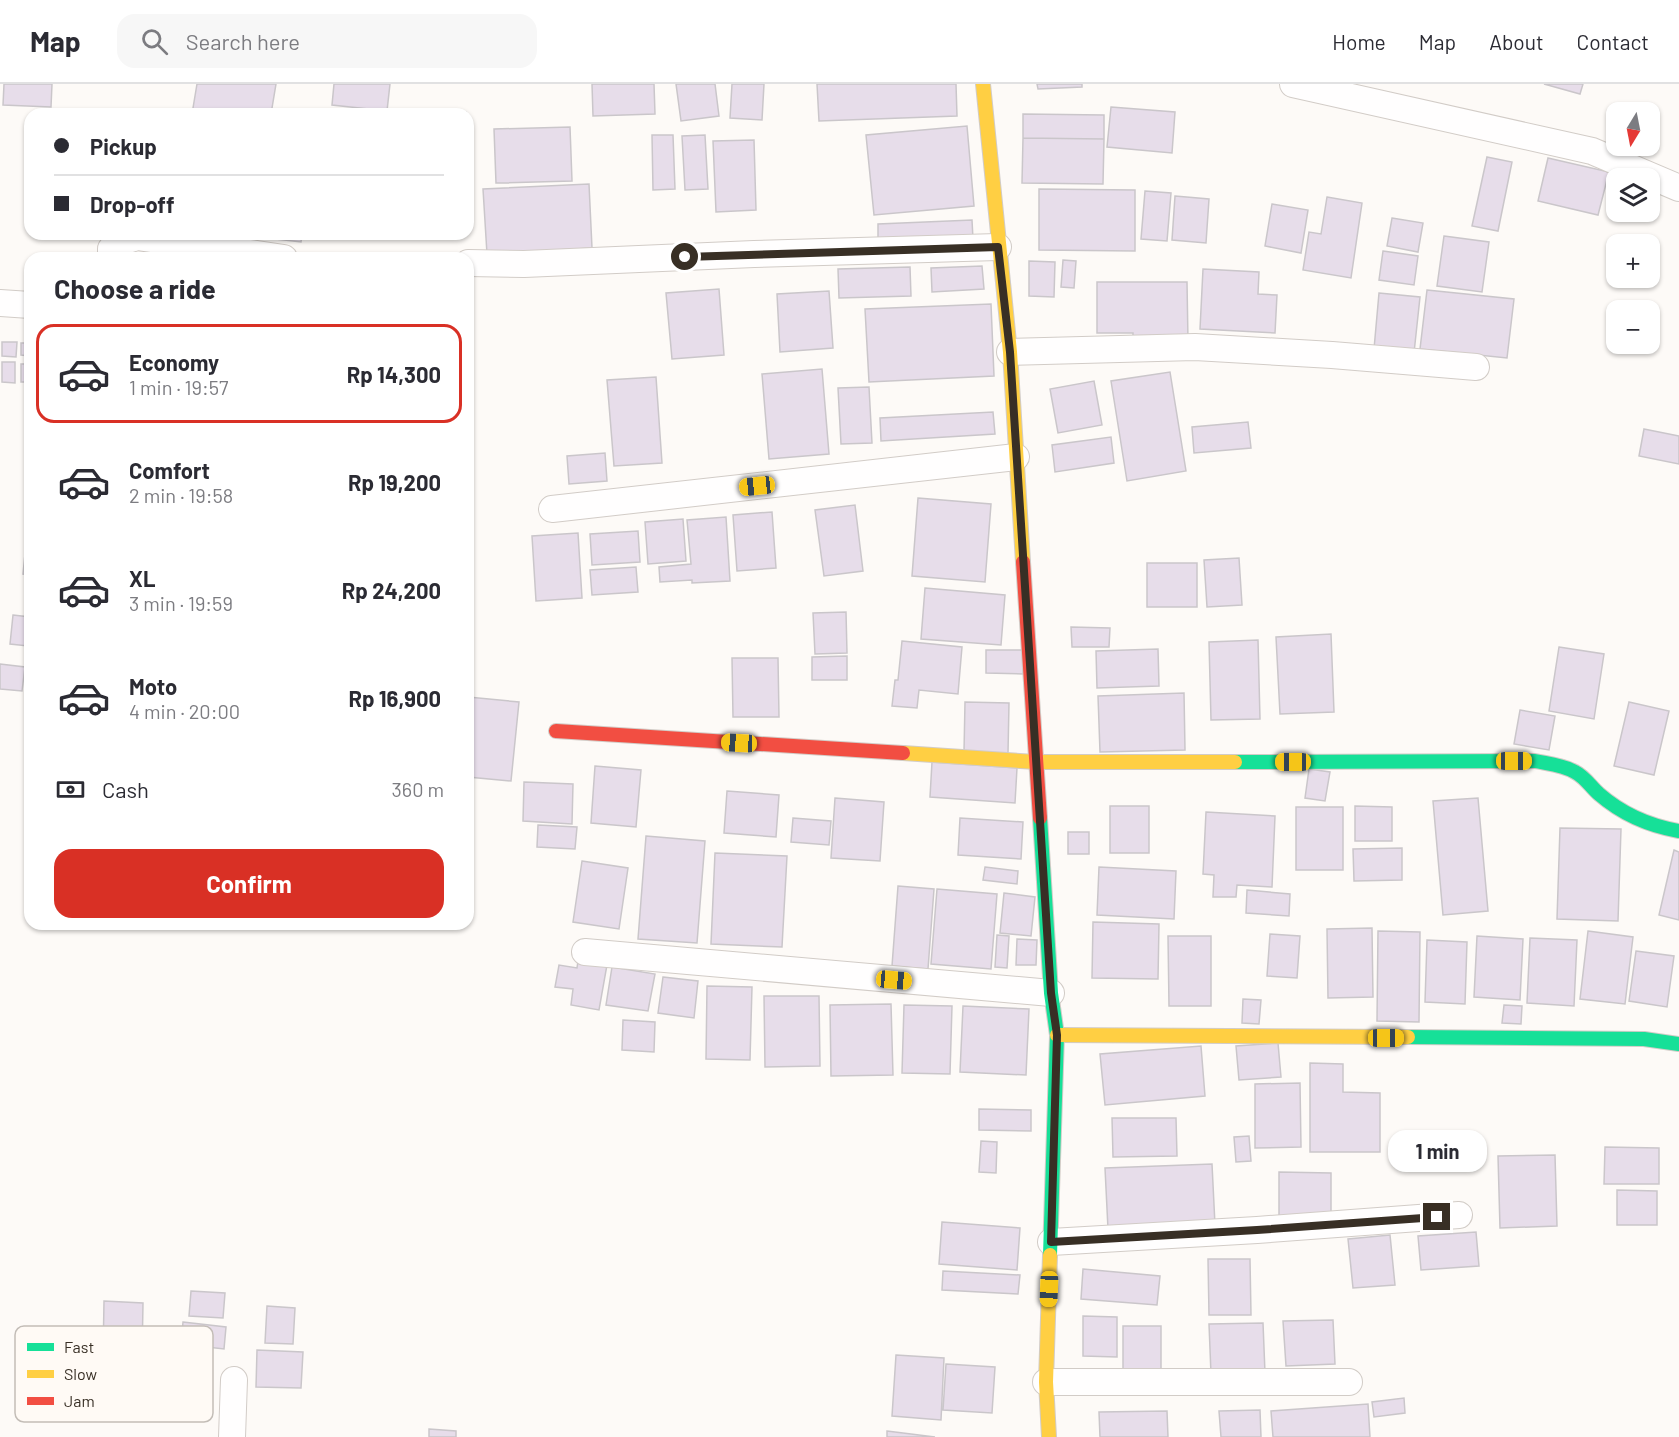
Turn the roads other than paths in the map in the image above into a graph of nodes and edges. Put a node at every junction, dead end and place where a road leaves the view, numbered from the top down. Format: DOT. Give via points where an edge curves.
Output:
graph roads {
  1 [pos="983,84"];
  2 [pos="1293,84"];
  3 [pos="1679,188"];
  4 [pos="127,240"];
  5 [pos="144,240"];
  6 [pos="998,247"];
  7 [pos="163,249"];
  8 [pos="111,252"];
  9 [pos="203,252"];
  10 [pos="474,263"];
  11 [pos="0,303"];
  12 [pos="24,305"];
  13 [pos="1010,352"];
  14 [pos="1476,367"];
  15 [pos="1016,457"];
  16 [pos="552,508"];
  17 [pos="556,731"];
  18 [pos="1036,762"];
  19 [pos="1679,831"];
  20 [pos="585,952"];
  21 [pos="1051,993"];
  22 [pos="1057,1035"];
  23 [pos="1679,1044"];
  24 [pos="1459,1215"];
  25 [pos="1051,1242"];
  26 [pos="234,1380"];
  27 [pos="1046,1382"];
  28 [pos="1349,1382"];
  29 [pos="232,1437"];
  30 [pos="1049,1437"];
  1 -- 6 [label="street"];
  2 -- 3 [label="street" via="1592,151"];
  4 -- 8 [label="street"];
  5 -- 7 [label="street"];
  6 -- 10 [label="street"];
  6 -- 13 [label="street"];
  7 -- 9 [label="street"];
  11 -- 12 [label="street"];
  13 -- 14 [label="street" via="1195,347"];
  13 -- 15 [label="street"];
  15 -- 16 [label="street"];
  15 -- 18 [label="street"];
  17 -- 18 [label="street"];
  18 -- 19 [label="street" via="1534,761 1579,774 1630,816"];
  18 -- 21 [label="street"];
  20 -- 21 [label="street"];
  21 -- 22 [label="street"];
  22 -- 23 [label="street" via="1644,1039"];
  22 -- 25 [label="street"];
  24 -- 25 [label="street"];
  25 -- 27 [label="street"];
  26 -- 29 [label="street"];
  27 -- 28 [label="street"];
  27 -- 30 [label="street"];
}
